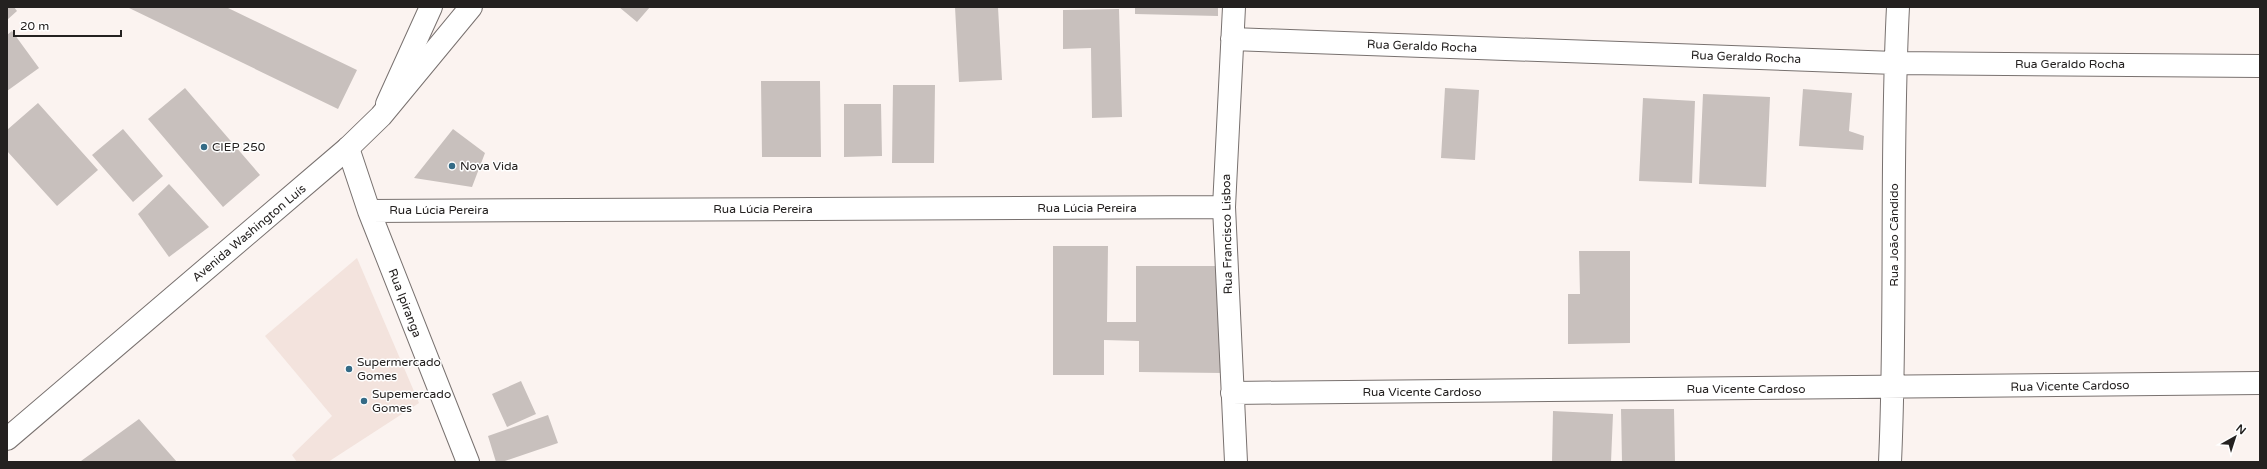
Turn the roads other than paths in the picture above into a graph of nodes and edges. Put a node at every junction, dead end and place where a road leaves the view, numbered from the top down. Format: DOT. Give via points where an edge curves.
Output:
graph roads {
  1 [pos="431,7"];
  2 [pos="471,7"];
  3 [pos="1234,7"];
  4 [pos="1898,7"];
  5 [pos="1232,39"];
  6 [pos="1895,63"];
  7 [pos="2260,66"];
  8 [pos="381,116"];
  9 [pos="348,148"];
  10 [pos="1224,207"];
  11 [pos="369,211"];
  12 [pos="2260,383"];
  13 [pos="1893,388"];
  14 [pos="1232,393"];
  15 [pos="7,439"];
  16 [pos="468,462"];
  17 [pos="1236,462"];
  18 [pos="1890,462"];
  1 -- 8 [label="street"];
  2 -- 8 [label="street, Avenida Washington Luís"];
  3 -- 5 [label="street, Rua Francisco Lisboa"];
  4 -- 6 [label="street, Rua João Cândido"];
  5 -- 6 [label="street, Rua Geraldo Rocha"];
  5 -- 10 [label="street, Rua Francisco Lisboa"];
  6 -- 7 [label="street, Rua Geraldo Rocha"];
  6 -- 13 [label="street, Rua João Cândido"];
  8 -- 9 [label="street, Avenida Washington Luís"];
  9 -- 11 [label="street"];
  9 -- 15 [label="street, Avenida Washington Luís"];
  10 -- 11 [label="street, Rua Lúcia Pereira"];
  10 -- 14 [label="street, Rua Francisco Lisboa"];
  11 -- 16 [label="street, Rua Ipiranga"];
  12 -- 13 [label="street, Rua Vicente Cardoso"];
  13 -- 14 [label="street, Rua Vicente Cardoso"];
  13 -- 18 [label="street, Rua João Cândido"];
  14 -- 17 [label="street, Rua Francisco Lisboa"];
}
